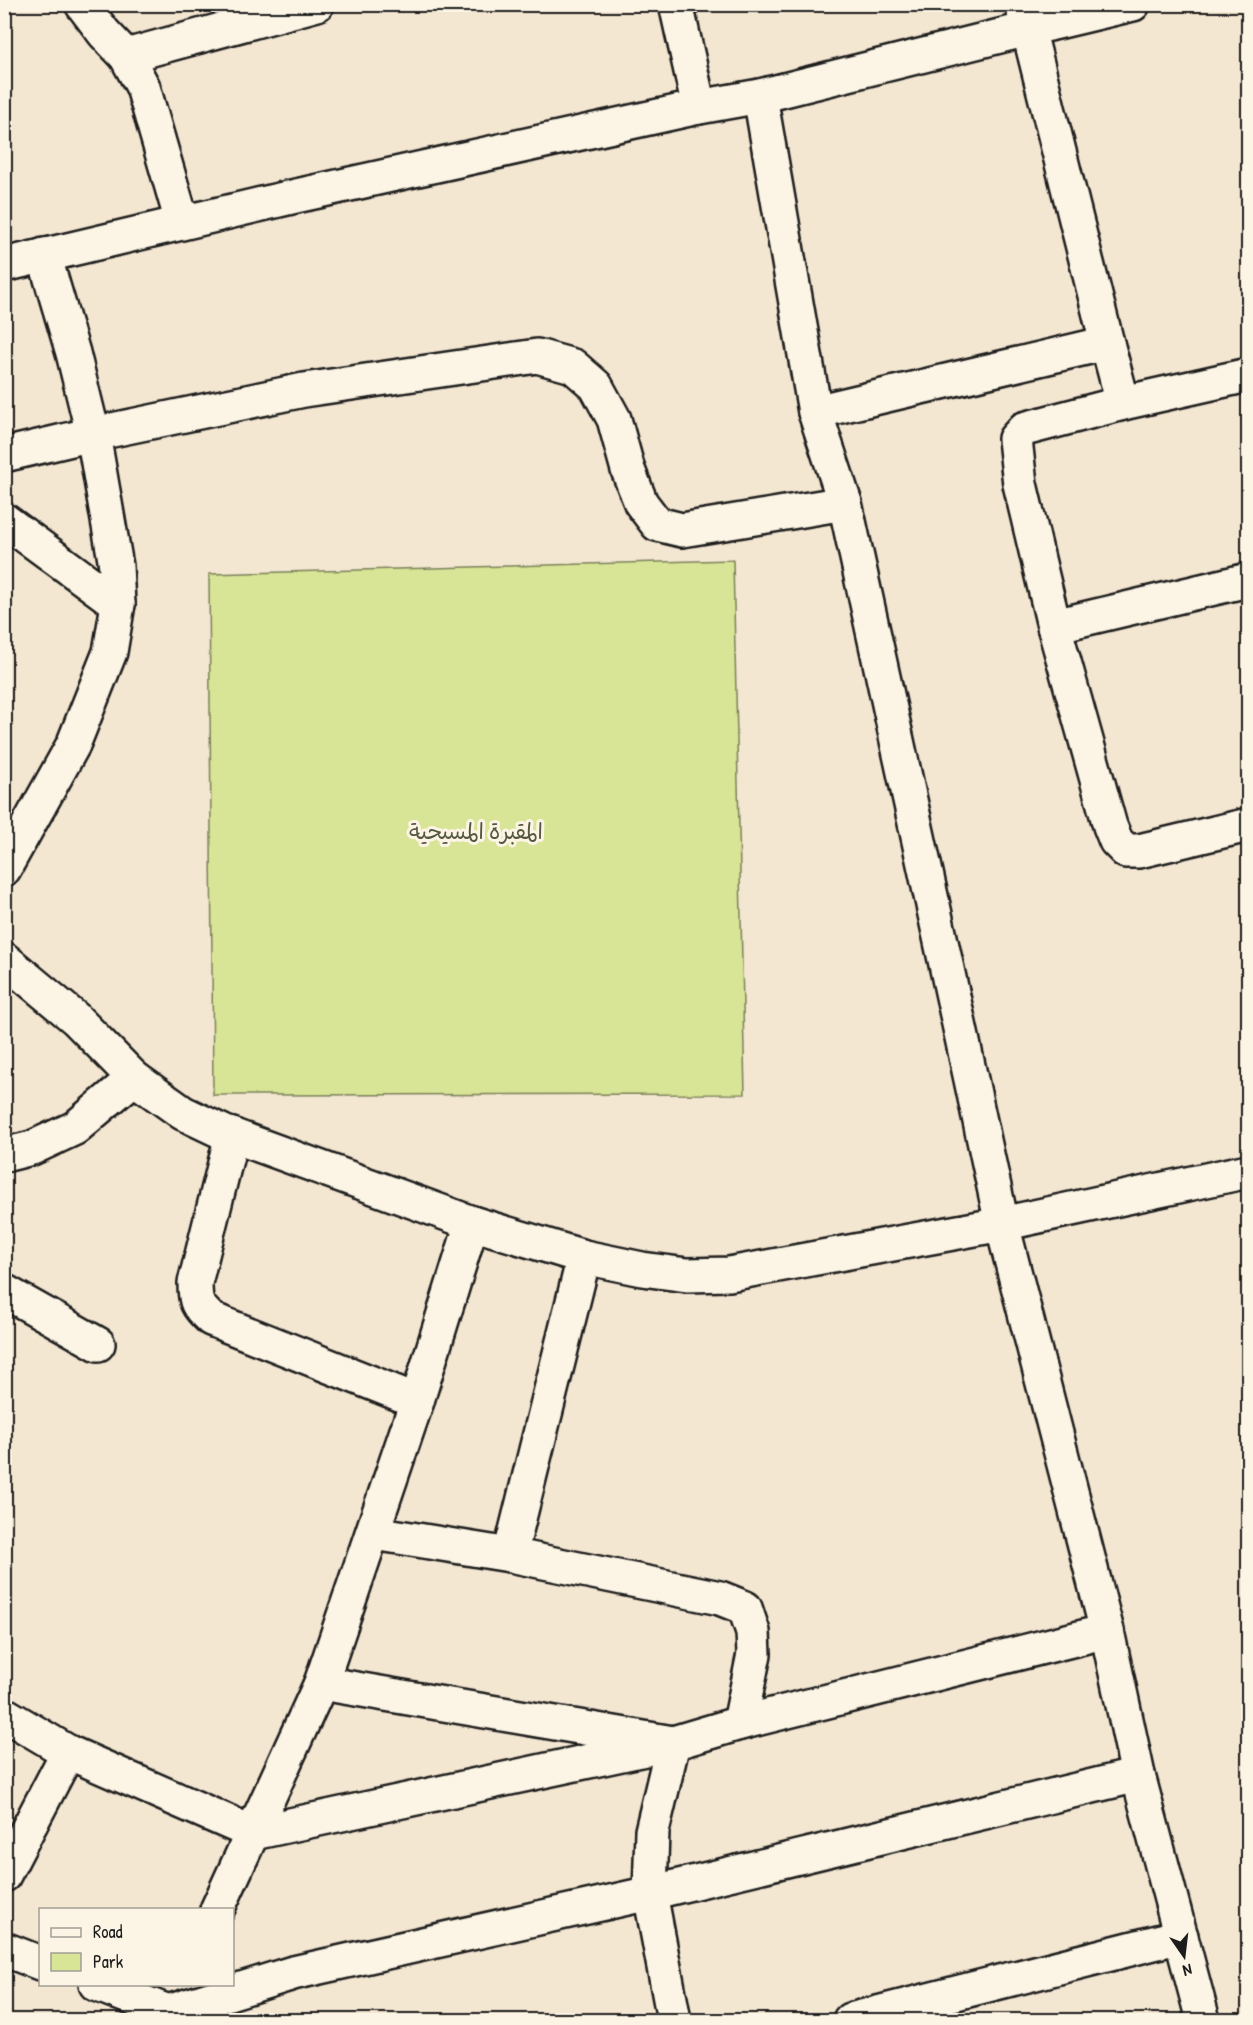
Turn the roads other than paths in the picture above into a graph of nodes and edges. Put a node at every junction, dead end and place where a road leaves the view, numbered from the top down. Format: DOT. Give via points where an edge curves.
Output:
graph roads {
  1 [pos="81,4"];
  2 [pos="316,4"];
  3 [pos="676,4"];
  4 [pos="1133,4"];
  5 [pos="1025,17"];
  6 [pos="126,56"];
  7 [pos="760,96"];
  8 [pos="699,107"];
  9 [pos="182,222"];
  10 [pos="44,255"];
  11 [pos="4,265"];
  12 [pos="1107,343"];
  13 [pos="1248,375"];
  14 [pos="1123,403"];
  15 [pos="815,412"];
  16 [pos="93,434"];
  17 [pos="4,455"];
  18 [pos="845,503"];
  19 [pos="4,520"];
  20 [pos="1248,580"];
  21 [pos="118,604"];
  22 [pos="1054,626"];
  23 [pos="1248,825"];
  24 [pos="4,868"];
  25 [pos="4,959"];
  26 [pos="134,1078"];
  27 [pos="232,1135"];
  28 [pos="4,1155"];
  29 [pos="1248,1171"];
  30 [pos="472,1224"];
  31 [pos="1002,1224"];
  32 [pos="584,1257"];
  33 [pos="4,1291"];
  34 [pos="98,1344"];
  35 [pos="417,1401"];
  36 [pos="374,1533"];
  37 [pos="510,1555"];
  38 [pos="1107,1631"];
  39 [pos="321,1683"];
  40 [pos="4,1714"];
  41 [pos="740,1723"];
  42 [pos="673,1743"];
  43 [pos="68,1752"];
  44 [pos="1138,1775"];
  45 [pos="253,1833"];
  46 [pos="4,1875"];
  47 [pos="650,1893"];
  48 [pos="218,1908"];
  49 [pos="1181,1936"];
  50 [pos="4,1949"];
  51 [pos="39,1963"];
  52 [pos="103,1986"];
  53 [pos="173,2006"];
  54 [pos="674,2020"];
  55 [pos="850,2020"];
  56 [pos="1203,2020"];
  1 -- 6 [label="street"];
  2 -- 6 [label="street"];
  3 -- 8 [label="street"];
  4 -- 5 [label="street"];
  5 -- 7 [label="street"];
  5 -- 12 [label="street"];
  6 -- 9 [label="street" via="143,87"];
  7 -- 8 [label="street"];
  7 -- 15 [label="street"];
  8 -- 9 [label="street"];
  9 -- 10 [label="street"];
  10 -- 11 [label="street"];
  10 -- 16 [label="street"];
  12 -- 14 [label="street"];
  12 -- 15 [label="street"];
  13 -- 14 [label="street"];
  14 -- 22 [label="street" via="1024,429 1015,439 1020,484"];
  15 -- 18 [label="street"];
  16 -- 17 [label="street"];
  16 -- 18 [label="street" via="304,390 537,356 573,366 596,386 614,420 641,503 657,524 682,530"];
  16 -- 21 [label="street" via="116,566"];
  18 -- 31 [label="street"];
  19 -- 21 [label="street"];
  20 -- 22 [label="street"];
  21 -- 24 [label="street" via="111,652 73,745"];
  22 -- 23 [label="street" via="1116,841 1126,851 1139,852"];
  25 -- 26 [label="street" via="76,1019"];
  26 -- 27 [label="street" via="183,1113"];
  26 -- 28 [label="street" via="75,1128 32,1148"];
  27 -- 30 [label="street"];
  27 -- 35 [label="street" via="195,1283 199,1308 211,1319"];
  29 -- 31 [label="street"];
  30 -- 32 [label="street"];
  30 -- 35 [label="street"];
  31 -- 32 [label="street" via="729,1274 687,1275"];
  31 -- 38 [label="street"];
  32 -- 37 [label="street"];
  33 -- 34 [label="street"];
  35 -- 36 [label="street"];
  36 -- 37 [label="street"];
  36 -- 39 [label="street"];
  37 -- 41 [label="street" via="720,1598 745,1608 753,1632 754,1654"];
  38 -- 41 [label="street"];
  38 -- 44 [label="street"];
  39 -- 42 [label="street"];
  39 -- 45 [label="street"];
  40 -- 43 [label="street"];
  41 -- 42 [label="street"];
  42 -- 45 [label="street"];
  42 -- 47 [label="street" via="652,1831"];
  43 -- 45 [label="street"];
  43 -- 46 [label="street"];
  44 -- 47 [label="street"];
  44 -- 49 [label="street"];
  45 -- 48 [label="street"];
  47 -- 53 [label="street" via="293,1973"];
  47 -- 54 [label="street"];
  49 -- 55 [label="street"];
  49 -- 56 [label="street"];
  50 -- 51 [label="street"];
  52 -- 53 [label="street"];
}
